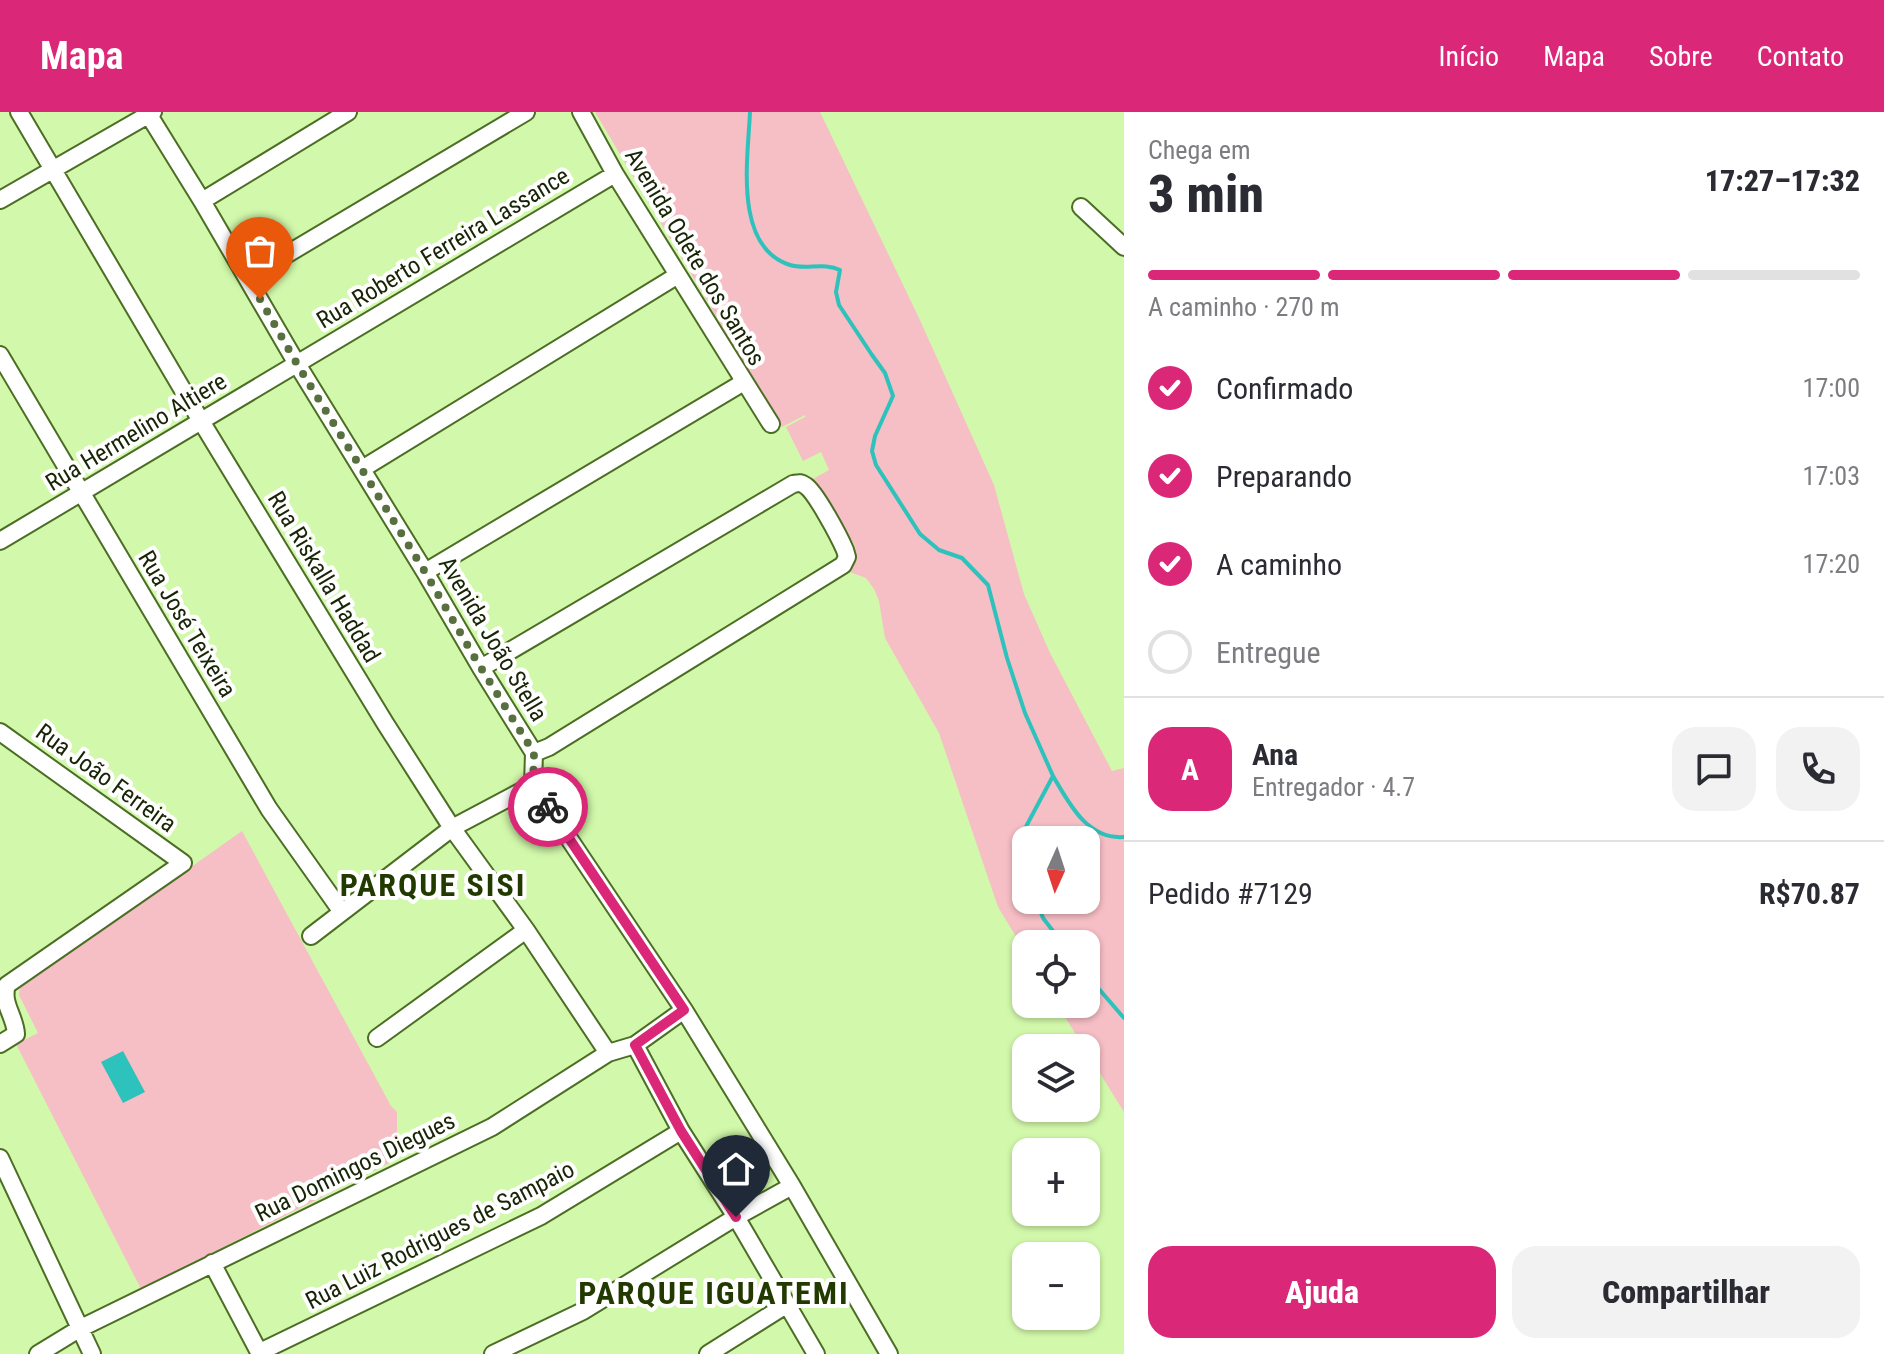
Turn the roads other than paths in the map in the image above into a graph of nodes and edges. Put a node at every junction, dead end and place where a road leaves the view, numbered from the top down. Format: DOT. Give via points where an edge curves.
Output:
graph roads {
  1 [pos="19,112"];
  2 [pos="348,112"];
  3 [pos="526,112"];
  4 [pos="581,112"];
  5 [pos="150,113"];
  6 [pos="53,169"];
  7 [pos="615,174"];
  8 [pos="0,200"];
  9 [pos="202,201"];
  10 [pos="1081,207"];
  11 [pos="1124,247"];
  12 [pos="678,275"];
  13 [pos="247,278"];
  14 [pos="0,355"];
  15 [pos="297,364"];
  16 [pos="744,382"];
  17 [pos="201,421"];
  18 [pos="771,424"];
  19 [pos="362,469"];
  20 [pos="81,493"];
  21 [pos="0,541"];
  22 [pos="425,572"];
  23 [pos="481,668"];
  24 [pos="0,732"];
  25 [pos="534,753"];
  26 [pos="533,785"];
  27 [pos="452,828"];
  28 [pos="342,912"];
  29 [pos="526,930"];
  30 [pos="311,936"];
  31 [pos="684,1010"];
  32 [pos="377,1038"];
  33 [pos="0,1044"];
  34 [pos="635,1045"];
  35 [pos="608,1053"];
  36 [pos="681,1131"];
  37 [pos="0,1158"];
  38 [pos="792,1186"];
  39 [pos="736,1217"];
  40 [pos="212,1263"];
  41 [pos="786,1305"];
  42 [pos="79,1329"];
  43 [pos="260,1353"];
  44 [pos="38,1354"];
  45 [pos="92,1354"];
  46 [pos="493,1354"];
  47 [pos="708,1354"];
  48 [pos="816,1354"];
  49 [pos="889,1354"];
  1 -- 6 [label="street, Rua Riskalla Haddad"];
  2 -- 9 [label="street"];
  3 -- 13 [label="street"];
  4 -- 7 [label="street, Avenida Odete dos Santos"];
  5 -- 6 [label="street"];
  5 -- 9 [label="street, Avenida João Stella"];
  6 -- 8 [label="street"];
  6 -- 17 [label="street, Rua Riskalla Haddad"];
  7 -- 12 [label="street, Avenida Odete dos Santos"];
  7 -- 15 [label="street, Rua Roberto Ferreira Lassance"];
  9 -- 13 [label="street, Avenida João Stella"];
  10 -- 11 [label="street"];
  12 -- 16 [label="street, Avenida Odete dos Santos"];
  12 -- 19 [label="street"];
  13 -- 15 [label="street, Avenida João Stella"];
  14 -- 20 [label="street, Rua José Teixeira"];
  15 -- 17 [label="street, Rua Hermelino Altiere"];
  15 -- 19 [label="street, Avenida João Stella"];
  16 -- 18 [label="street, Avenida Odete dos Santos"];
  16 -- 22 [label="street"];
  17 -- 20 [label="street, Rua Hermelino Altiere"];
  17 -- 27 [label="street, Rua Riskalla Haddad"];
  19 -- 22 [label="street, Avenida João Stella"];
  20 -- 21 [label="street, Rua Hermelino Altiere"];
  20 -- 28 [label="street, Rua José Teixeira" via="269,809"];
  22 -- 23 [label="street, Avenida João Stella"];
  23 -- 25 [label="street, Avenida João Stella"];
  23 -- 25 [label="street" via="793,484 806,486 815,497 845,550 843,565"];
  24 -- 33 [label="street, Rua João Ferreira" via="183,863 7,985 4,994 16,1034"];
  25 -- 26 [label="street, Avenida João Stella"];
  26 -- 27 [label="street"];
  26 -- 31 [label="street"];
  27 -- 28 [label="street"];
  27 -- 29 [label="street, Rua Riskalla Haddad"];
  28 -- 30 [label="street"];
  29 -- 32 [label="street"];
  29 -- 35 [label="street, Rua Riskalla Haddad"];
  31 -- 34 [label="street, Rua Domingos Diegues"];
  31 -- 38 [label="street"];
  34 -- 35 [label="street, Rua Domingos Diegues"];
  34 -- 36 [label="street"];
  35 -- 40 [label="street, Rua Domingos Diegues" via="492,1127"];
  36 -- 39 [label="street"];
  36 -- 43 [label="street, Rua Luiz Rodrigues de Sampaio" via="541,1216"];
  37 -- 42 [label="street"];
  38 -- 39 [label="street"];
  38 -- 49 [label="street"];
  39 -- 41 [label="street"];
  39 -- 46 [label="street" via="583,1311"];
  40 -- 42 [label="street, Rua Domingos Diegues"];
  40 -- 43 [label="street"];
  41 -- 47 [label="street"];
  41 -- 48 [label="street"];
  42 -- 44 [label="street, Rua Domingos Diegues"];
  42 -- 45 [label="street"];
}
